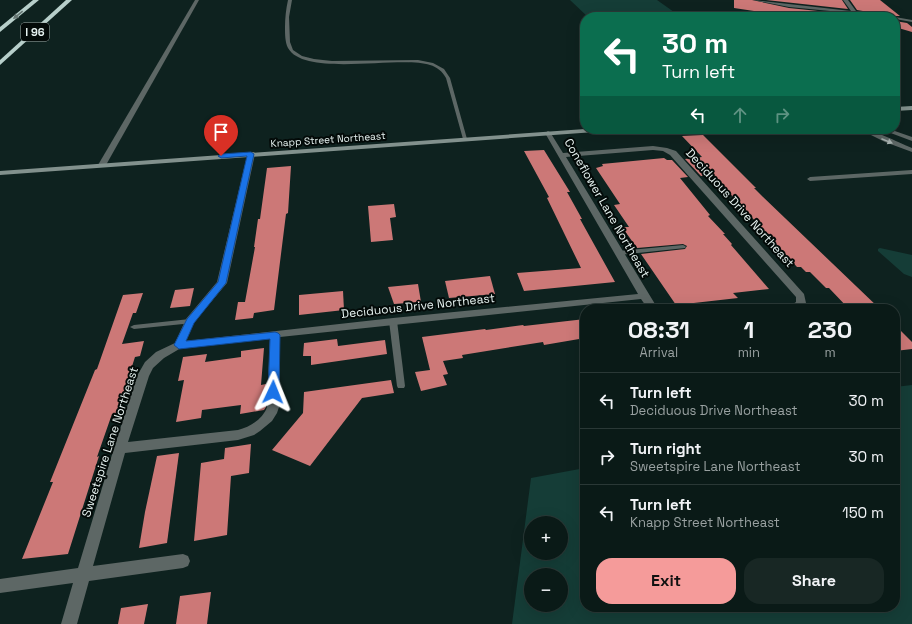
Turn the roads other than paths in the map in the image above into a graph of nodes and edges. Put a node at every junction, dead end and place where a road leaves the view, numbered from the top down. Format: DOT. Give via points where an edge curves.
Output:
graph roads {
  1 [pos="36,0"];
  2 [pos="69,0"];
  3 [pos="197,0"];
  4 [pos="290,0"];
  5 [pos="755,0"];
  6 [pos="844,0"];
  7 [pos="854,12"];
  8 [pos="900,19"];
  9 [pos="912,20"];
  10 [pos="0,30"];
  11 [pos="0,63"];
  12 [pos="912,108"];
  13 [pos="900,109"];
  14 [pos="580,131"];
  15 [pos="548,133"];
  16 [pos="872,134"];
  17 [pos="898,134"];
  18 [pos="465,139"];
  19 [pos="912,139"];
  20 [pos="912,150"];
  21 [pos="251,154"];
  22 [pos="561,155"];
  23 [pos="102,166"];
  24 [pos="912,172"];
  25 [pos="0,173"];
  26 [pos="810,179"];
  27 [pos="683,247"];
  28 [pos="619,253"];
  29 [pos="644,296"];
  30 [pos="650,304"];
  31 [pos="800,304"];
  32 [pos="393,321"];
  33 [pos="190,322"];
  34 [pos="134,326"];
  35 [pos="275,335"];
  36 [pos="179,345"];
  37 [pos="400,386"];
  38 [pos="120,448"];
  39 [pos="183,561"];
  40 [pos="83,574"];
  41 [pos="0,586"];
  42 [pos="69,624"];
  1 -- 10 [label="highway, I 96, one-way"];
  2 -- 11 [label="highway, I 96"];
  3 -- 23 [label="street"];
  4 -- 18 [label="lane" via="287,12 288,42 291,50 298,56 324,62 418,61 442,69 448,78"];
  5 -- 7 [label="street"];
  6 -- 7 [label="street"];
  8 -- 9 [label="street"];
  12 -- 13 [label="main road"];
  14 -- 15 [label="main road, Knapp Street Northeast"];
  15 -- 18 [label="main road, Knapp Street Northeast"];
  15 -- 22 [label="street, Coneflower Lane Northeast"];
  16 -- 20 [label="street, one-way"];
  17 -- 19 [label="street"];
  18 -- 21 [label="main road, Knapp Street Northeast"];
  21 -- 23 [label="main road, Knapp Street Northeast"];
  21 -- 33 [label="street" via="222,283"];
  22 -- 28 [label="street, Coneflower Lane Northeast"];
  22 -- 31 [label="street, Deciduous Drive Northeast" via="653,148 671,152 801,296"];
  23 -- 25 [label="main road, Knapp Street Northeast"];
  24 -- 26 [label="lane"];
  27 -- 28 [label="lane"];
  28 -- 29 [label="street, Coneflower Lane Northeast"];
  29 -- 30 [label="street"];
  29 -- 32 [label="street, Deciduous Drive Northeast"];
  32 -- 35 [label="street, Deciduous Drive Northeast"];
  32 -- 37 [label="lane"];
  33 -- 34 [label="lane"];
  33 -- 36 [label="street"];
  35 -- 36 [label="street, Deciduous Drive Northeast"];
  35 -- 38 [label="street" via="273,407 262,424 250,432 238,435"];
  36 -- 38 [label="street, Sweetspire Lane Northeast" via="160,355 145,370"];
  38 -- 40 [label="street, Sweetspire Lane Northeast"];
  39 -- 40 [label="street"];
  40 -- 41 [label="street"];
  40 -- 42 [label="street, Sweetspire Lane Northeast"];
}
